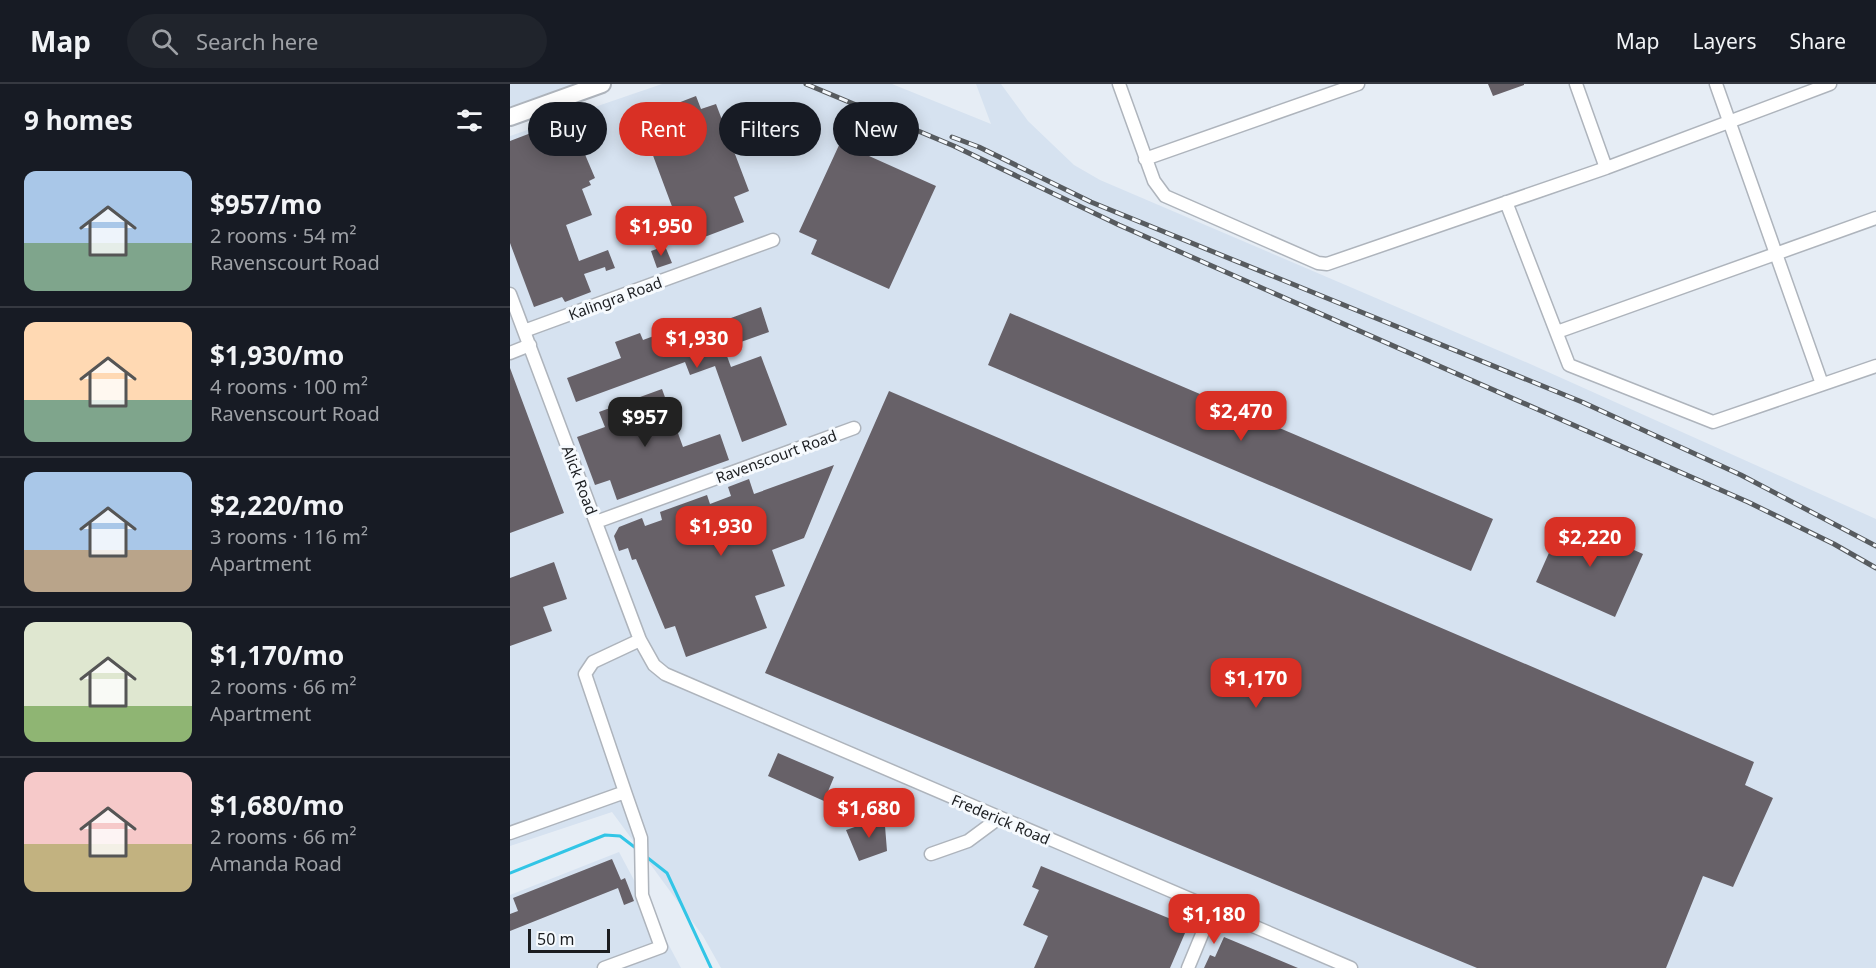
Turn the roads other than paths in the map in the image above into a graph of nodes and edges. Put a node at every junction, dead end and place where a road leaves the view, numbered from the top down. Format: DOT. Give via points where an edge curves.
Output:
graph roads {
  1 [pos="602,84"];
  2 [pos="1119,84"];
  3 [pos="1358,84"];
  4 [pos="1576,84"];
  5 [pos="1716,84"];
  6 [pos="1830,84"];
  7 [pos="568,90"];
  8 [pos="510,117"];
  9 [pos="1730,122"];
  10 [pos="1145,159"];
  11 [pos="1606,168"];
  12 [pos="1506,202"];
  13 [pos="1876,218"];
  14 [pos="773,240"];
  15 [pos="1776,254"];
  16 [pos="510,294"];
  17 [pos="525,331"];
  18 [pos="1557,332"];
  19 [pos="530,345"];
  20 [pos="510,353"];
  21 [pos="1876,366"];
  22 [pos="1822,384"];
  23 [pos="854,428"];
  24 [pos="596,522"];
  25 [pos="640,640"];
  26 [pos="654,665"];
  27 [pos="625,792"];
  28 [pos="999,818"];
  29 [pos="510,833"];
  30 [pos="931,854"];
  31 [pos="1212,910"];
  32 [pos="604,968"];
  33 [pos="1188,968"];
  34 [pos="1351,968"];
  1 -- 7 [label="main road"];
  2 -- 10 [label="street"];
  3 -- 10 [label="street"];
  4 -- 11 [label="street"];
  5 -- 9 [label="street"];
  6 -- 9 [label="street"];
  7 -- 8 [label="main road"];
  9 -- 11 [label="street"];
  9 -- 15 [label="street"];
  10 -- 12 [label="street" via="1154,182 1165,196 1318,263 1343,260"];
  11 -- 12 [label="street"];
  12 -- 18 [label="street"];
  13 -- 15 [label="street"];
  14 -- 17 [label="street, Kalingra Road"];
  15 -- 18 [label="street"];
  15 -- 22 [label="street"];
  16 -- 17 [label="street, Alick Road"];
  17 -- 19 [label="street, Alick Road"];
  18 -- 22 [label="street" via="1569,365 1713,422"];
  19 -- 20 [label="street"];
  19 -- 24 [label="street, Alick Road"];
  21 -- 22 [label="street"];
  23 -- 24 [label="street, Ravenscourt Road"];
  24 -- 25 [label="street, Alick Road"];
  25 -- 26 [label="street, Alick Road"];
  25 -- 27 [label="street" via="593,662 585,674"];
  26 -- 28 [label="street, Frederick Road" via="685,684"];
  27 -- 29 [label="street"];
  27 -- 32 [label="street" via="641,838 642,895 661,947"];
  28 -- 30 [label="street" via="968,841"];
  28 -- 31 [label="street, Frederick Road"];
  31 -- 33 [label="street"];
  31 -- 34 [label="street, Frederick Road"];
}
